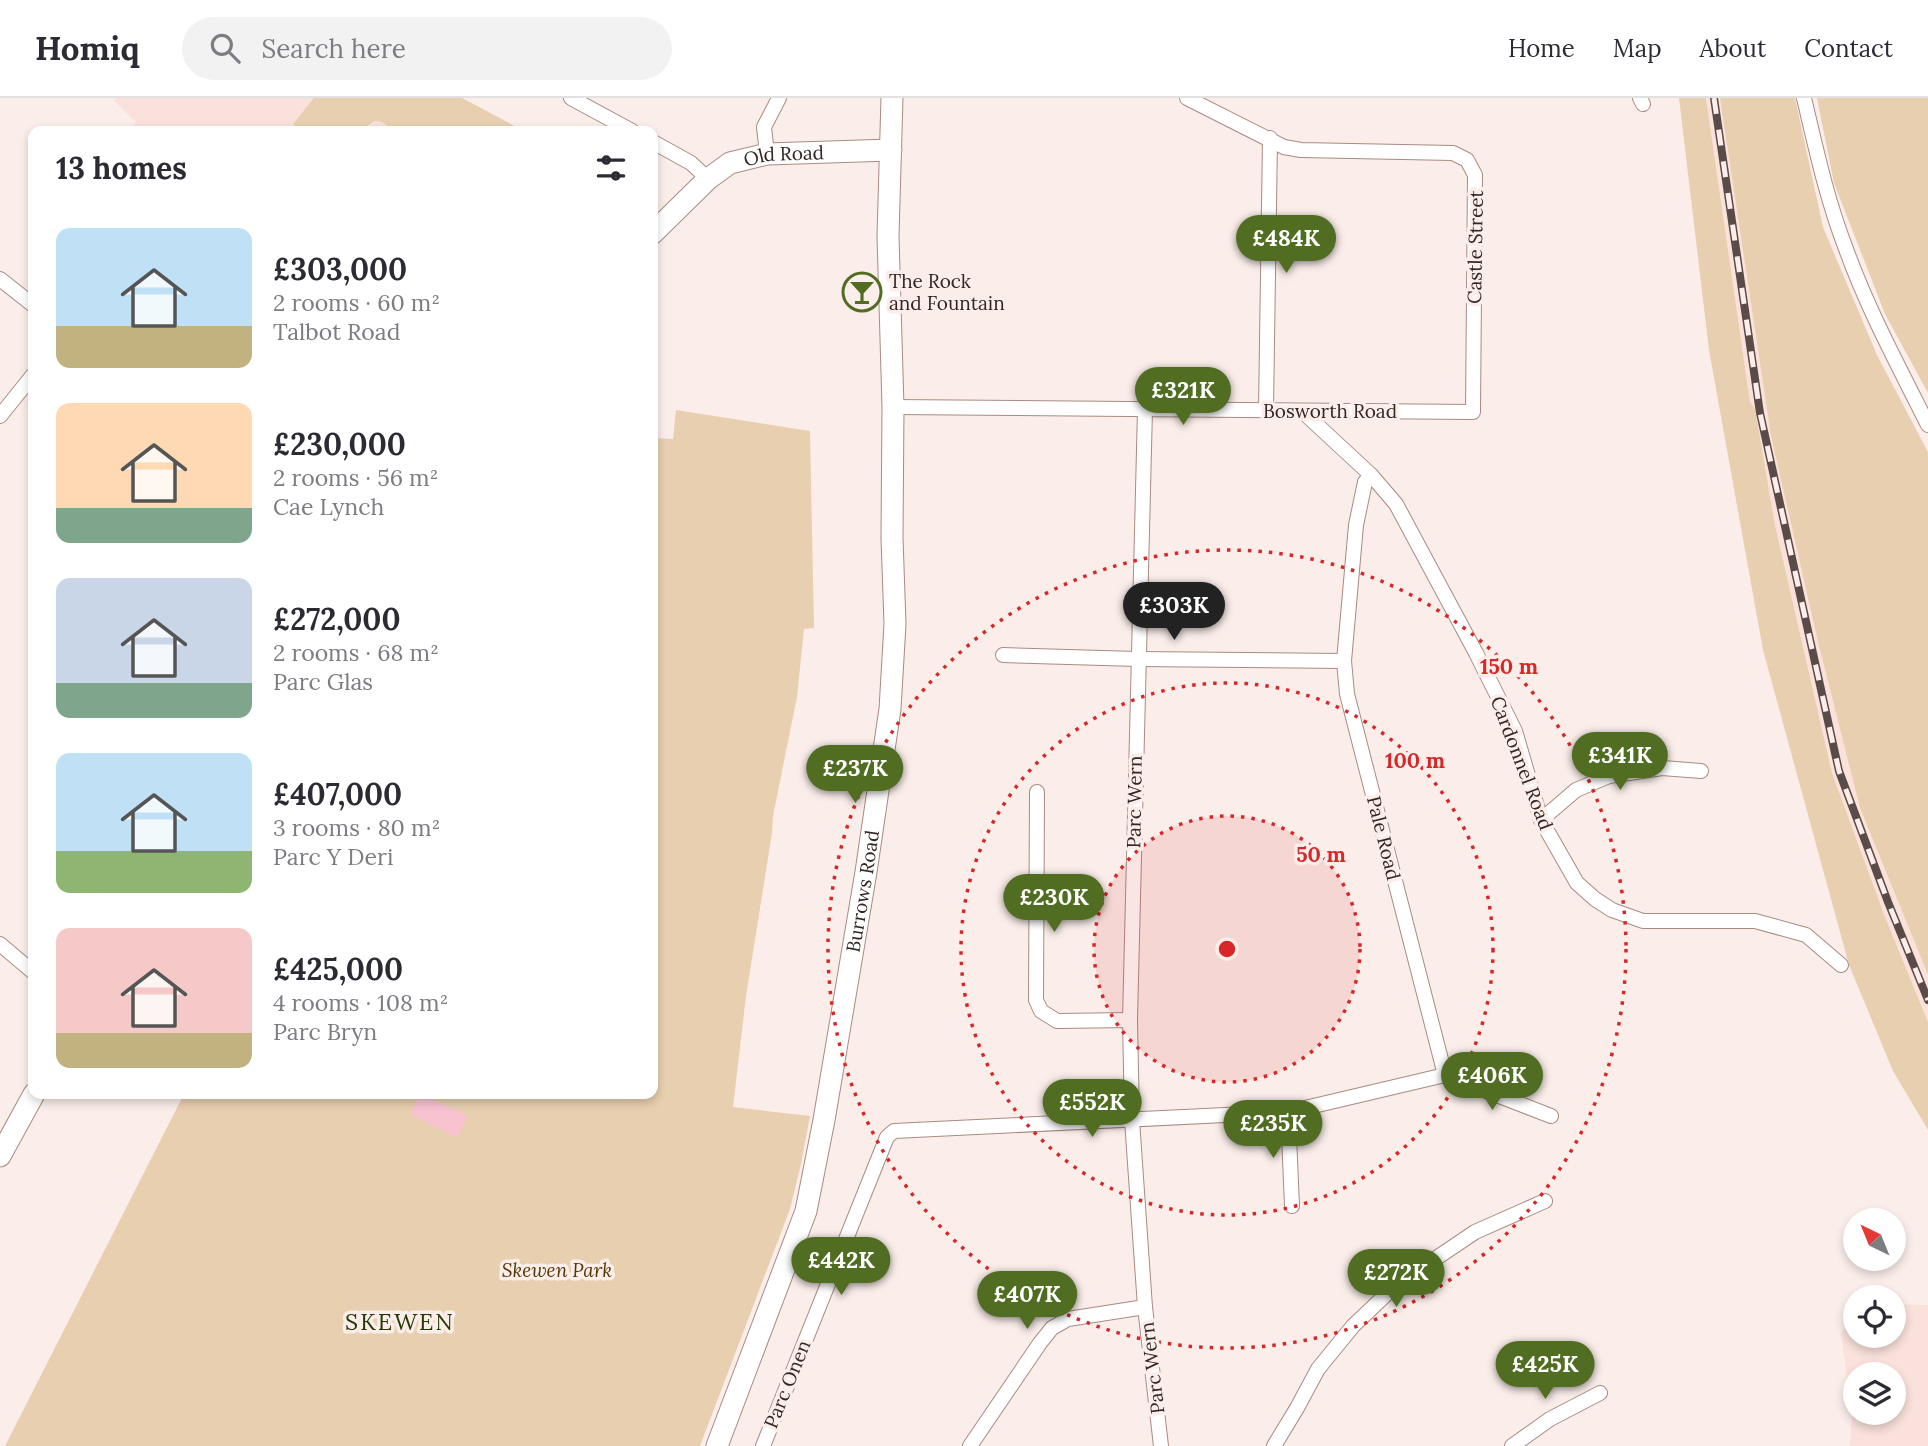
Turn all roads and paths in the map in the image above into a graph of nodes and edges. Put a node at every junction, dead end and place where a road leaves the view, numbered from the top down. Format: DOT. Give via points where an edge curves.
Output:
graph roads {
  1 [pos="571,98"];
  2 [pos="779,98"];
  3 [pos="892,98"];
  4 [pos="1187,98"];
  5 [pos="1804,98"];
  6 [pos="623,126"];
  7 [pos="1270,138"];
  8 [pos="658,145"];
  9 [pos="891,150"];
  10 [pos="767,154"];
  11 [pos="708,179"];
  12 [pos="658,228"];
  13 [pos="0,279"];
  14 [pos="28,301"];
  15 [pos="28,381"];
  16 [pos="893,407"];
  17 [pos="1144,409"];
  18 [pos="1266,410"];
  19 [pos="1303,411"];
  20 [pos="1473,412"];
  21 [pos="0,416"];
  22 [pos="1928,425"];
  23 [pos="1371,475"];
  24 [pos="1003,655"];
  25 [pos="1137,659"];
  26 [pos="1344,661"];
  27 [pos="1701,771"];
  28 [pos="1037,792"];
  29 [pos="1541,820"];
  30 [pos="0,944"];
  31 [pos="1842,965"];
  32 [pos="28,968"];
  33 [pos="1130,1020"];
  34 [pos="1445,1075"];
  35 [pos="31,1099"];
  36 [pos="1288,1112"];
  37 [pos="1551,1115"];
  38 [pos="1132,1120"];
  39 [pos="0,1156"];
  40 [pos="1545,1201"];
  41 [pos="1292,1206"];
  42 [pos="1144,1307"];
  43 [pos="1600,1393"];
  44 [pos="717,1446"];
  45 [pos="762,1446"];
  46 [pos="970,1446"];
  47 [pos="1161,1446"];
  48 [pos="1274,1446"];
  49 [pos="1512,1446"];
  1 -- 6 [label="street"];
  2 -- 10 [label="street" via="764,127"];
  3 -- 9 [label="main road"];
  4 -- 7 [label="street"];
  5 -- 22 [label="street" via="1845,248"];
  7 -- 18 [label="street"];
  7 -- 20 [label="street, Castle Street" via="1301,150 1453,153 1467,160 1475,175"];
  8 -- 11 [label="street" via="691,163"];
  9 -- 10 [label="main road, Old Road"];
  9 -- 16 [label="main road, Burrows Road" via="888,236"];
  10 -- 11 [label="main road, Old Road" via="730,163"];
  11 -- 12 [label="main road, Old Road"];
  13 -- 14 [label="street"];
  15 -- 21 [label="street"];
  16 -- 17 [label="street, Bosworth Road"];
  16 -- 44 [label="main road, Burrows Road" via="895,624 890,709 855,941 806,1211"];
  17 -- 18 [label="street, Bosworth Road"];
  17 -- 25 [label="street, Parc Wern"];
  18 -- 19 [label="street, Bosworth Road"];
  19 -- 20 [label="street, Bosworth Road"];
  19 -- 23 [label="street, Cardonnel Road"];
  23 -- 26 [label="street, Pale Road" via="1365,482 1356,525"];
  23 -- 29 [label="street, Cardonnel Road" via="1396,504 1515,731"];
  24 -- 25 [label="street"];
  25 -- 26 [label="street"];
  25 -- 33 [label="street, Parc Wern"];
  26 -- 34 [label="street, Pale Road" via="1347,694"];
  27 -- 29 [label="street" via="1662,768 1609,776 1576,790"];
  28 -- 33 [label="street" via="1036,1000 1041,1011 1057,1021"];
  29 -- 31 [label="street, Cardonnel Road" via="1577,883 1612,910 1643,921 1755,921 1806,935"];
  30 -- 32 [label="street"];
  33 -- 38 [label="street, Parc Wern"];
  34 -- 36 [label="street"];
  34 -- 37 [label="street"];
  35 -- 39 [label="main road"];
  36 -- 38 [label="street"];
  36 -- 41 [label="street"];
  38 -- 42 [label="street, Parc Wern"];
  38 -- 45 [label="street, Parc Onen" via="894,1130 887,1137"];
  40 -- 48 [label="street" via="1475,1232 1395,1286 1353,1326 1318,1369"];
  42 -- 46 [label="street" via="1068,1319 1052,1328"];
  42 -- 47 [label="street, Parc Wern"];
  43 -- 49 [label="street" via="1550,1419"];
}
